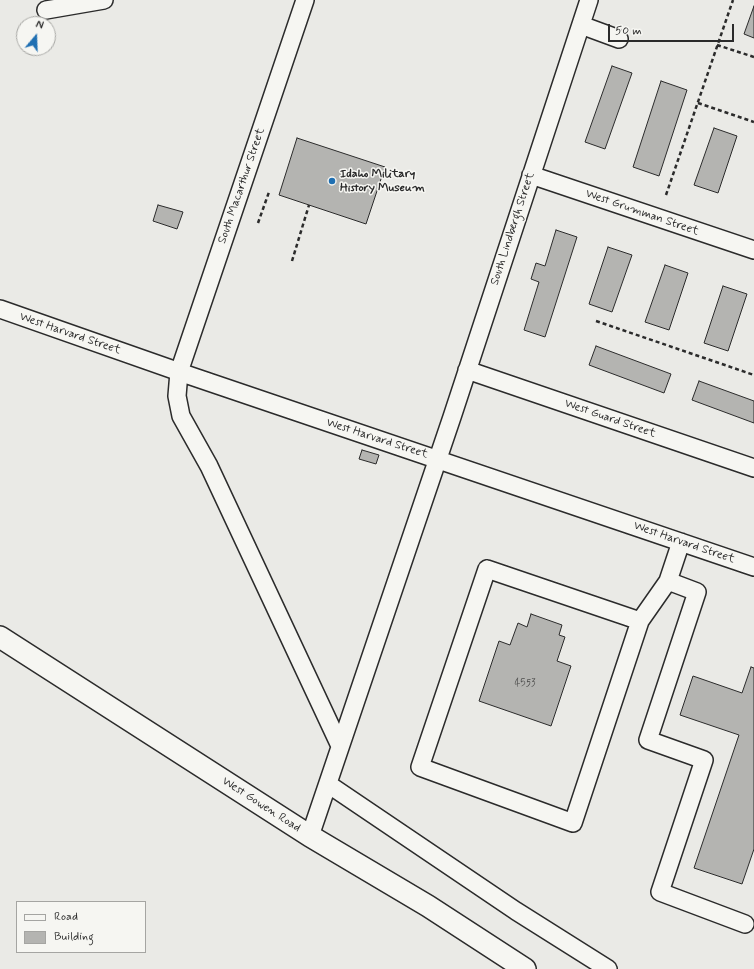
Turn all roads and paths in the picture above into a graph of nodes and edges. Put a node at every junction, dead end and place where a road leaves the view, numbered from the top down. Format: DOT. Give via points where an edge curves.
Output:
graph roads {
  1 [pos="104,0"];
  2 [pos="305,0"];
  3 [pos="590,0"];
  4 [pos="732,0"];
  5 [pos="46,10"];
  6 [pos="581,25"];
  7 [pos="619,39"];
  8 [pos="717,45"];
  9 [pos="754,57"];
  10 [pos="698,103"];
  11 [pos="754,122"];
  12 [pos="531,175"];
  13 [pos="269,192"];
  14 [pos="666,195"];
  15 [pos="309,205"];
  16 [pos="258,223"];
  17 [pos="754,250"];
  18 [pos="292,261"];
  19 [pos="0,309"];
  20 [pos="596,321"];
  21 [pos="467,370"];
  22 [pos="179,372"];
  23 [pos="754,375"];
  24 [pos="438,459"];
  25 [pos="754,468"];
  26 [pos="681,542"];
  27 [pos="754,567"];
  28 [pos="668,581"];
  29 [pos="640,621"];
  30 [pos="0,637"];
  31 [pos="340,746"];
  32 [pos="328,784"];
  33 [pos="310,836"];
  34 [pos="745,924"];
  35 [pos="524,969"];
  36 [pos="608,969"];
  1 -- 5 [label="street"];
  2 -- 22 [label="street, South Macarthur Street"];
  3 -- 6 [label="street, South Lindbergh Street"];
  4 -- 8 [label="path"];
  6 -- 7 [label="street"];
  6 -- 12 [label="street, South Lindbergh Street"];
  8 -- 9 [label="path"];
  8 -- 10 [label="path"];
  10 -- 11 [label="path"];
  10 -- 14 [label="path"];
  12 -- 17 [label="street, West Grumman Street"];
  12 -- 21 [label="street, South Lindbergh Street"];
  13 -- 16 [label="path"];
  15 -- 18 [label="path"];
  19 -- 22 [label="street, West Harvard Street"];
  20 -- 23 [label="path"];
  21 -- 24 [label="street, South Lindbergh Street"];
  21 -- 25 [label="street, West Guard Street"];
  22 -- 24 [label="street, West Harvard Street"];
  22 -- 31 [label="street, South Macarthur Street" via="177,396 181,416 209,466"];
  24 -- 26 [label="street, West Harvard Street"];
  24 -- 31 [label="street, South Lindbergh Street"];
  26 -- 27 [label="street, West Harvard Street"];
  26 -- 28 [label="street"];
  28 -- 29 [label="street"];
  28 -- 34 [label="street" via="697,592 648,740 704,760 660,892"];
  29 -- 29 [label="street" via="487,569 420,767 573,823"];
  30 -- 33 [label="main road, West Gowen Road"];
  31 -- 32 [label="street, South Lindbergh Street"];
  32 -- 33 [label="street, South Lindbergh Street"];
  32 -- 36 [label="street" via="516,911"];
  33 -- 35 [label="main road, West Gowen Road" via="428,906"];
}
